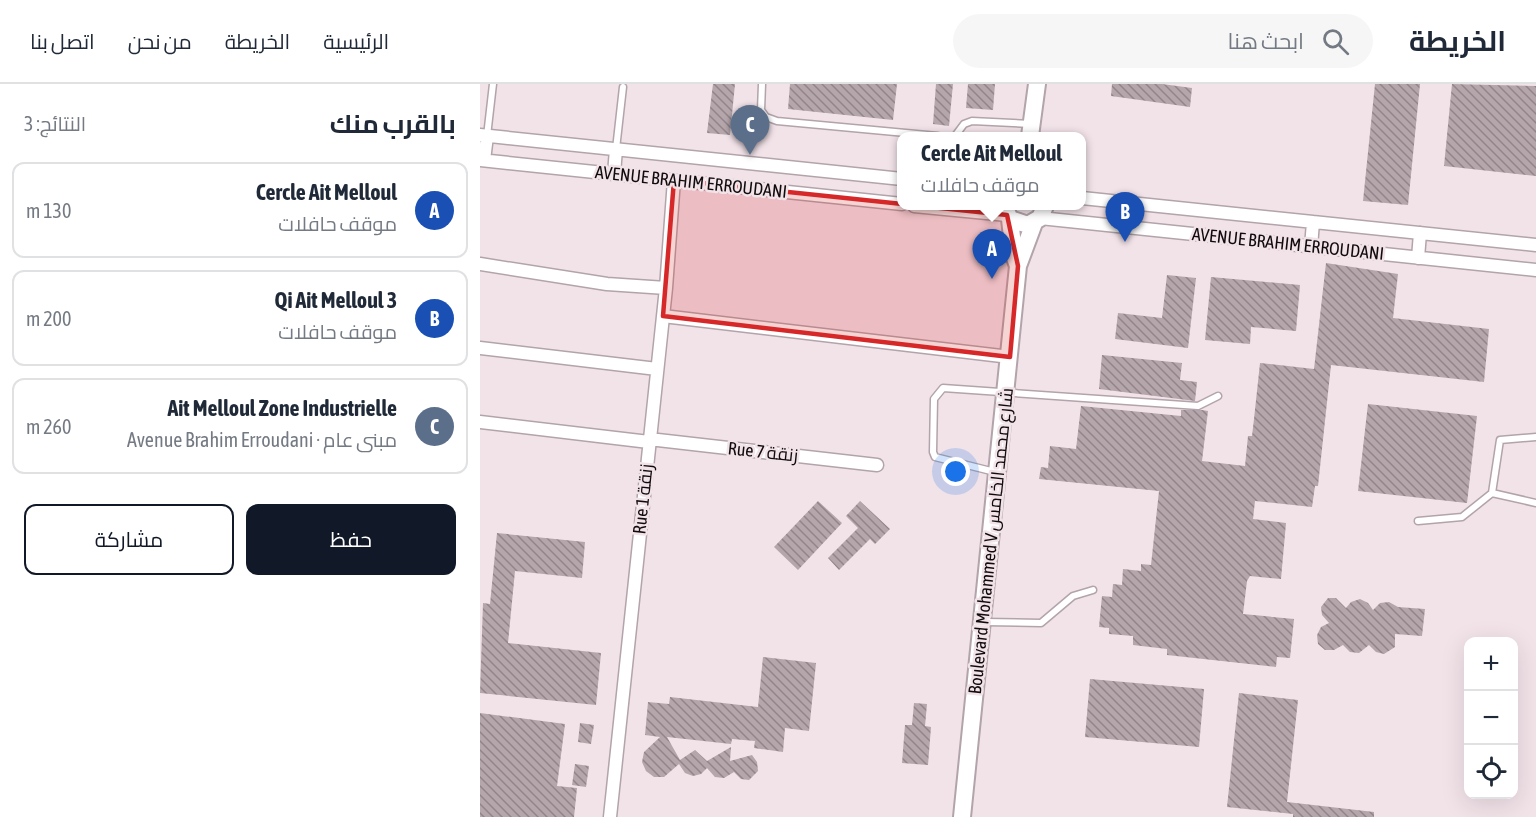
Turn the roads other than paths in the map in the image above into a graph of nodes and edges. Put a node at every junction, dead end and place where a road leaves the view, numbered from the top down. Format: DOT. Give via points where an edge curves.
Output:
graph roads {
  1 [pos="493,84"];
  2 [pos="762,84"];
  3 [pos="1037,84"];
  4 [pos="623,87"];
  5 [pos="897,132"];
  6 [pos="958,132"];
  7 [pos="1026,132"];
  8 [pos="1031,132"];
  9 [pos="483,136"];
  10 [pos="616,149"];
  11 [pos="482,160"];
  12 [pos="614,174"];
  13 [pos="897,178"];
  14 [pos="674,180"];
  15 [pos="1086,198"];
  16 [pos="897,203"];
  17 [pos="967,210"];
  18 [pos="1007,213"];
  19 [pos="1040,215"];
  20 [pos="1313,222"];
  21 [pos="1420,233"];
  22 [pos="1536,245"];
  23 [pos="1311,247"];
  24 [pos="1418,258"];
  25 [pos="480,264"];
  26 [pos="1018,266"];
  27 [pos="1536,270"];
  28 [pos="666,288"];
  29 [pos="663,316"];
  30 [pos="480,348"];
  31 [pos="1010,357"];
  32 [pos="657,369"];
  33 [pos="1007,393"];
  34 [pos="1218,396"];
  35 [pos="480,423"];
  36 [pos="1536,437"];
  37 [pos="649,440"];
  38 [pos="877,465"];
  39 [pos="999,473"];
  40 [pos="1492,494"];
  41 [pos="1536,503"];
  42 [pos="1418,521"];
  43 [pos="1094,590"];
  44 [pos="983,622"];
  45 [pos="610,817"];
  46 [pos="962,817"];
  1 -- 9 [label="lane"];
  2 -- 5 [label="lane" via="761,110 777,121"];
  3 -- 8 [label="main road"];
  4 -- 10 [label="lane"];
  6 -- 7 [label="lane" via="972,121"];
  9 -- 10 [label="street, AVENUE BRAHIM ERROUDANI"];
  9 -- 11 [label="street"];
  10 -- 12 [label="street"];
  10 -- 13 [label="street, AVENUE BRAHIM ERROUDANI"];
  11 -- 12 [label="street, AVENUE BRAHIM ERROUDANI"];
  12 -- 14 [label="street, AVENUE BRAHIM ERROUDANI"];
  14 -- 16 [label="street, AVENUE BRAHIM ERROUDANI"];
  14 -- 28 [label="street, Rue 1 زنقة"];
  15 -- 20 [label="street, AVENUE BRAHIM ERROUDANI"];
  17 -- 18 [label="street"];
  18 -- 19 [label="main road" via="1021,225"];
  18 -- 26 [label="main road, Boulevard Mohammed V شارع محمد الخامس"];
  19 -- 23 [label="street, AVENUE BRAHIM ERROUDANI"];
  19 -- 26 [label="main road, Boulevard Mohammed V شارع محمد الخامس"];
  20 -- 21 [label="street, AVENUE BRAHIM ERROUDANI"];
  20 -- 23 [label="street"];
  21 -- 22 [label="street, AVENUE BRAHIM ERROUDANI"];
  21 -- 24 [label="street"];
  23 -- 24 [label="street, AVENUE BRAHIM ERROUDANI"];
  24 -- 27 [label="street, AVENUE BRAHIM ERROUDANI"];
  25 -- 28 [label="street" via="608,284"];
  26 -- 31 [label="main road, Boulevard Mohammed V شارع محمد الخامس"];
  28 -- 29 [label="street, Rue 1 زنقة"];
  29 -- 31 [label="street"];
  29 -- 32 [label="street, Rue 1 زنقة"];
  30 -- 32 [label="street"];
  31 -- 33 [label="main road, Boulevard Mohammed V شارع محمد الخامس"];
  32 -- 37 [label="street, Rue 1 زنقة"];
  33 -- 34 [label="lane" via="1198,406"];
  33 -- 39 [label="main road, Boulevard Mohammed V شارع محمد الخامس"];
  33 -- 39 [label="lane" via="944,388 934,399 935,457"];
  35 -- 37 [label="street, Rue 7 زنقة"];
  36 -- 40 [label="lane" via="1500,440"];
  37 -- 38 [label="street, Rue 7 زنقة"];
  37 -- 45 [label="street, Rue 1 زنقة"];
  39 -- 44 [label="main road, Boulevard Mohammed V شارع محمد الخامس"];
  40 -- 41 [label="lane"];
  40 -- 42 [label="lane" via="1462,517"];
  43 -- 44 [label="lane" via="1073,596 1041,623"];
  44 -- 46 [label="main road, Boulevard Mohammed V شارع محمد الخامس"];
}
